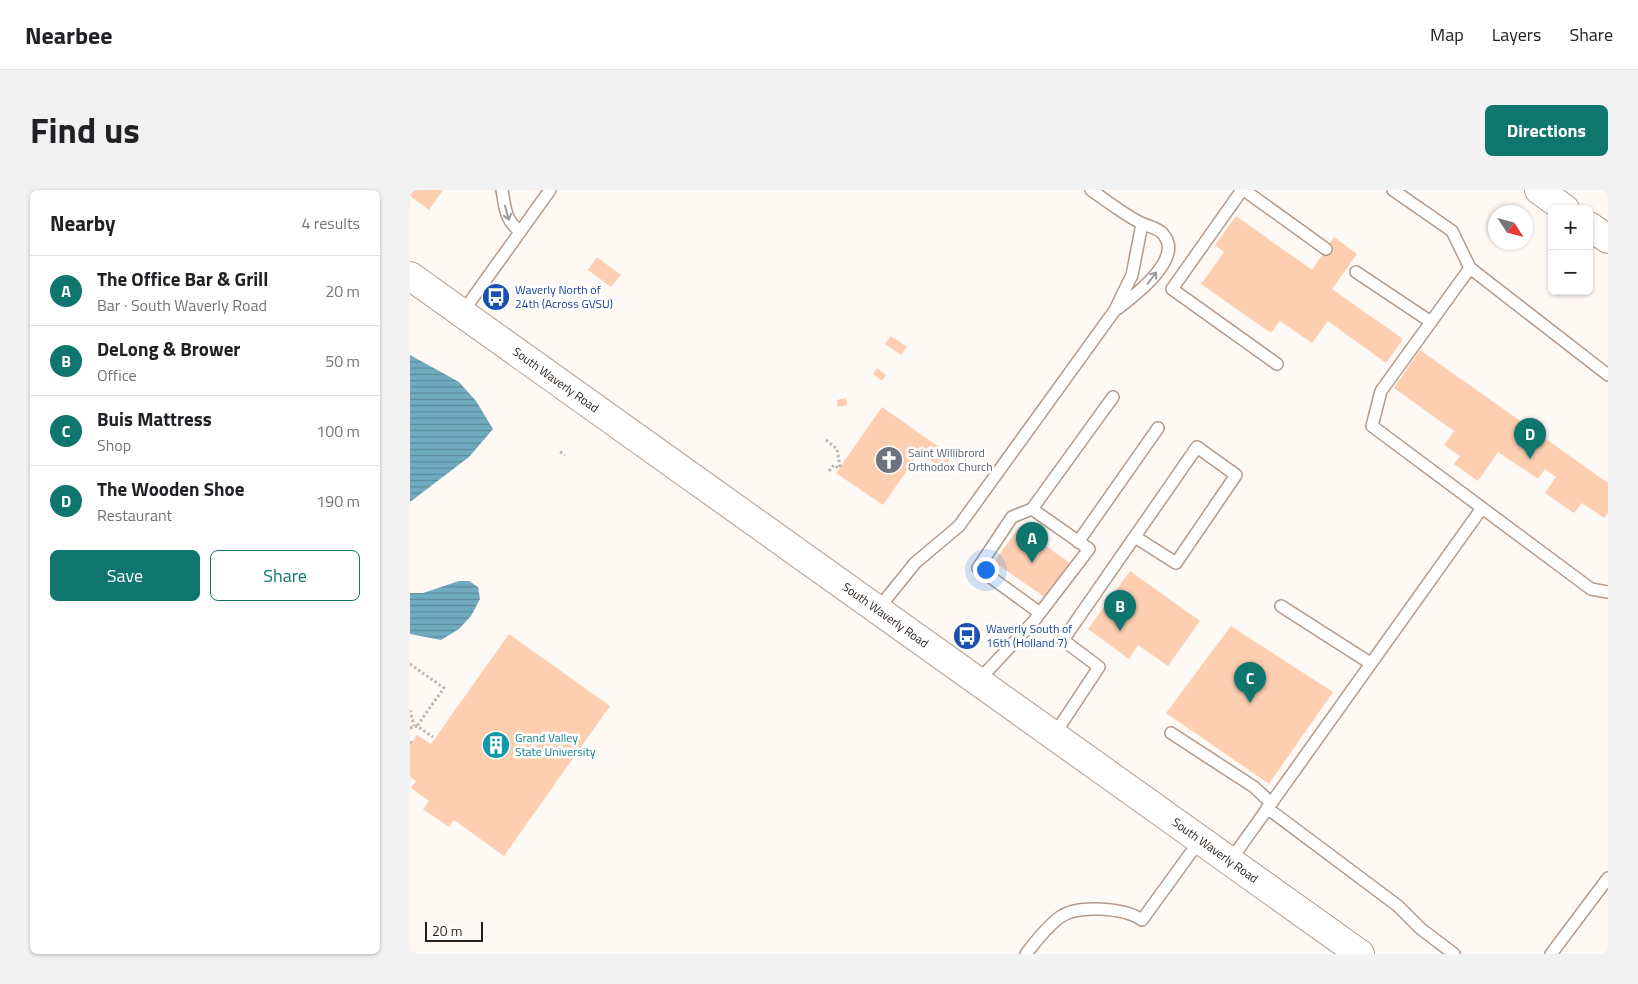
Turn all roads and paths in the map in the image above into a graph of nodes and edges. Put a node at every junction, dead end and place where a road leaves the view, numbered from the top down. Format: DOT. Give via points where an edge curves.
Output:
graph roads {
  1 [pos="502,190"];
  2 [pos="550,190"];
  3 [pos="1091,190"];
  4 [pos="1243,190"];
  5 [pos="1393,190"];
  6 [pos="1539,190"];
  7 [pos="1560,205"];
  8 [pos="1142,224"];
  9 [pos="1593,229"];
  10 [pos="520,231"];
  11 [pos="1608,240"];
  12 [pos="1326,248"];
  13 [pos="1470,268"];
  14 [pos="1356,272"];
  15 [pos="410,276"];
  16 [pos="1115,310"];
  17 [pos="462,313"];
  18 [pos="1431,322"];
  19 [pos="1277,364"];
  20 [pos="1608,375"];
  21 [pos="1113,397"];
  22 [pos="1158,428"];
  23 [pos="826,440"];
  24 [pos="560,452"];
  25 [pos="565,455"];
  26 [pos="829,471"];
  27 [pos="1482,508"];
  28 [pos="1032,509"];
  29 [pos="1135,537"];
  30 [pos="1078,542"];
  31 [pos="1608,592"];
  32 [pos="1280,606"];
  33 [pos="878,609"];
  34 [pos="1040,613"];
  35 [pos="1370,663"];
  36 [pos="410,664"];
  37 [pos="978,682"];
  38 [pos="410,710"];
  39 [pos="411,718"];
  40 [pos="413,727"];
  41 [pos="1171,733"];
  42 [pos="1054,735"];
  43 [pos="433,737"];
  44 [pos="1269,806"];
  45 [pos="1200,840"];
  46 [pos="1230,861"];
  47 [pos="1608,878"];
  48 [pos="1026,954"];
  49 [pos="1360,954"];
  50 [pos="1454,954"];
  51 [pos="1551,954"];
  1 -- 10 [label="lane, one-way" via="507,217"];
  2 -- 10 [label="lane"];
  3 -- 8 [label="lane"];
  4 -- 12 [label="lane"];
  4 -- 19 [label="lane" via="1172,289"];
  5 -- 13 [label="lane" via="1452,231"];
  6 -- 7 [label="main road"];
  8 -- 16 [label="lane" via="1132,275"];
  16 -- 8 [label="lane, one-way" via="1148,284 1168,254 1168,240 1155,227"];
  9 -- 11 [label="main road"];
  10 -- 17 [label="lane"];
  13 -- 18 [label="lane"];
  13 -- 20 [label="lane"];
  14 -- 18 [label="lane"];
  15 -- 17 [label="main road, South Waverly Road"];
  16 -- 33 [label="lane" via="958,526 915,563"];
  17 -- 33 [label="main road, South Waverly Road"];
  18 -- 27 [label="lane" via="1381,390 1372,426"];
  21 -- 28 [label="lane"];
  22 -- 30 [label="lane"];
  23 -- 26 [label="path" via="837,448 839,468 834,465"];
  24 -- 25 [label="path"];
  27 -- 31 [label="lane" via="1591,589"];
  27 -- 35 [label="lane"];
  28 -- 30 [label="lane"];
  28 -- 34 [label="lane" via="1012,516 978,568"];
  29 -- 29 [label="lane" via="1197,447 1236,475 1176,563"];
  29 -- 42 [label="lane" via="1063,640 1099,667"];
  30 -- 34 [label="lane" via="1089,549"];
  32 -- 35 [label="lane"];
  33 -- 37 [label="main road, South Waverly Road"];
  34 -- 37 [label="lane"];
  35 -- 44 [label="lane"];
  36 -- 40 [label="path" via="444,688"];
  37 -- 42 [label="main road, South Waverly Road"];
  38 -- 39 [label="path"];
  39 -- 40 [label="path"];
  40 -- 43 [label="path"];
  41 -- 44 [label="lane" via="1254,787"];
  42 -- 45 [label="main road, South Waverly Road"];
  44 -- 46 [label="lane"];
  44 -- 50 [label="lane"];
  45 -- 46 [label="main road, South Waverly Road"];
  45 -- 48 [label="lane" via="1142,920 1134,915 1094,908 1061,916"];
  46 -- 49 [label="main road, South Waverly Road"];
  47 -- 51 [label="lane"];
}
